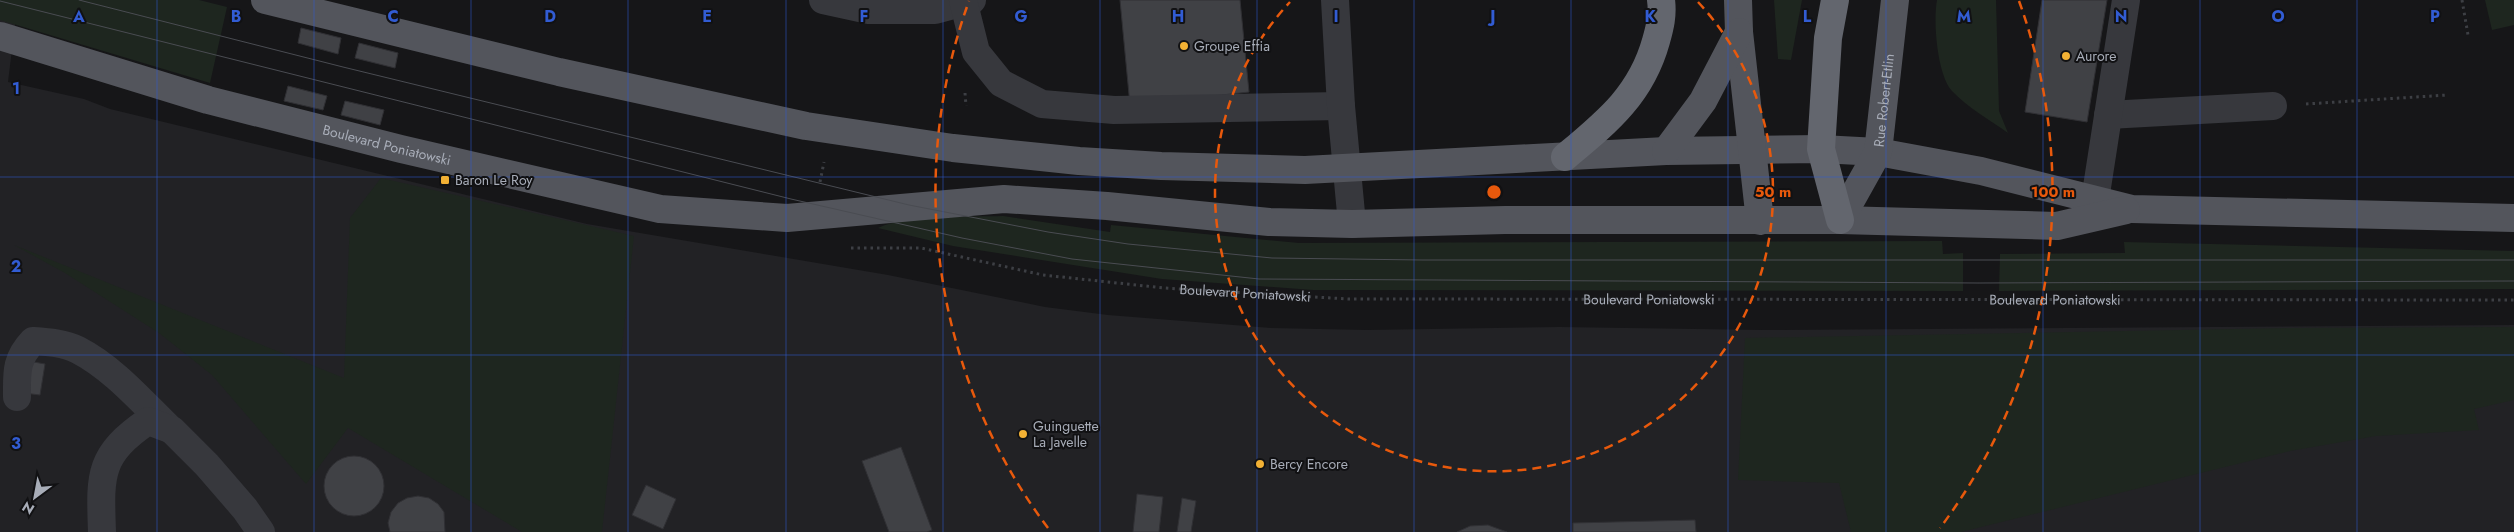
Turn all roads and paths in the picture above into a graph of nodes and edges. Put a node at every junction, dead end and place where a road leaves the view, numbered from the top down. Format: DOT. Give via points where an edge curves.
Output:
graph roads {
  1 [pos="264,0"];
  2 [pos="823,0"];
  3 [pos="963,0"];
  4 [pos="972,0"];
  5 [pos="1335,0"];
  6 [pos="1662,0"];
  7 [pos="1738,0"];
  8 [pos="1835,0"];
  9 [pos="1895,0"];
  10 [pos="2126,0"];
  11 [pos="2462,0"];
  12 [pos="1739,32"];
  13 [pos="2468,35"];
  14 [pos="2,36"];
  15 [pos="964,86"];
  16 [pos="2447,95"];
  17 [pos="2331,102"];
  18 [pos="966,106"];
  19 [pos="1341,106"];
  20 [pos="2273,106"];
  21 [pos="2108,115"];
  22 [pos="831,129"];
  23 [pos="1821,149"];
  24 [pos="1752,150"];
  25 [pos="1666,151"];
  26 [pos="1878,152"];
  27 [pos="1565,157"];
  28 [pos="1348,168"];
  29 [pos="2095,200"];
  30 [pos="2132,209"];
  31 [pos="813,215"];
  32 [pos="2514,218"];
  33 [pos="1840,220"];
  34 [pos="1760,221"];
  35 [pos="1352,224"];
  36 [pos="847,248"];
  37 [pos="2514,300"];
  38 [pos="17,397"];
  39 [pos="172,430"];
  40 [pos="102,532"];
  41 [pos="261,532"];
  1 -- 22 [label="main road, Boulevard Poniatowski" via="559,72"];
  2 -- 4 [label="lane" via="869,10 935,10"];
  3 -- 19 [label="lane" via="976,52 1001,83 1042,104 1114,110"];
  5 -- 19 [label="lane"];
  6 -- 27 [label="highway" via="1663,16 1649,64 1627,101"];
  7 -- 12 [label="main road"];
  8 -- 23 [label="highway" via="1828,38"];
  9 -- 26 [label="main road, Rue Robert-Etlin"];
  10 -- 21 [label="lane"];
  11 -- 13 [label="path"];
  12 -- 24 [label="main road"];
  12 -- 25 [label="main road" via="1703,101"];
  14 -- 31 [label="main road, Boulevard Poniatowski" via="208,100 638,206 787,218"];
  15 -- 18 [label="path"];
  16 -- 17 [label="path"];
  19 -- 28 [label="lane"];
  20 -- 21 [label="lane"];
  21 -- 29 [label="lane"];
  22 -- 28 [label="main road, Boulevard Poniatowski" via="953,148 1079,161 1295,170"];
  22 -- 31 [label="path"];
  23 -- 24 [label="main road, Boulevard Poniatowski"];
  23 -- 26 [label="main road, Boulevard Poniatowski"];
  23 -- 33 [label="highway"];
  24 -- 25 [label="main road, Boulevard Poniatowski"];
  24 -- 34 [label="main road"];
  25 -- 27 [label="main road, Boulevard Poniatowski"];
  26 -- 29 [label="main road, Boulevard Poniatowski" via="1981,171"];
  26 -- 33 [label="main road, Rue Robert-Etlin"];
  27 -- 28 [label="main road, Boulevard Poniatowski"];
  28 -- 35 [label="lane"];
  29 -- 30 [label="main road, Boulevard Poniatowski"];
  30 -- 32 [label="main road, Boulevard Poniatowski"];
  30 -- 33 [label="main road, Boulevard Poniatowski" via="2057,226"];
  31 -- 35 [label="main road, Boulevard Poniatowski" via="1004,198 1260,221"];
  33 -- 34 [label="main road, Boulevard Poniatowski"];
  34 -- 35 [label="main road, Boulevard Poniatowski" via="1505,220"];
  36 -- 37 [label="path, Boulevard Poniatowski" via="921,248 1043,275 1164,288 1348,300"];
  38 -- 39 [label="lane" via="17,370 22,353 33,341 56,342 78,350 105,368"];
  39 -- 40 [label="lane" via="148,421 128,435 107,459 101,484"];
  39 -- 41 [label="lane" via="207,465"];
}
